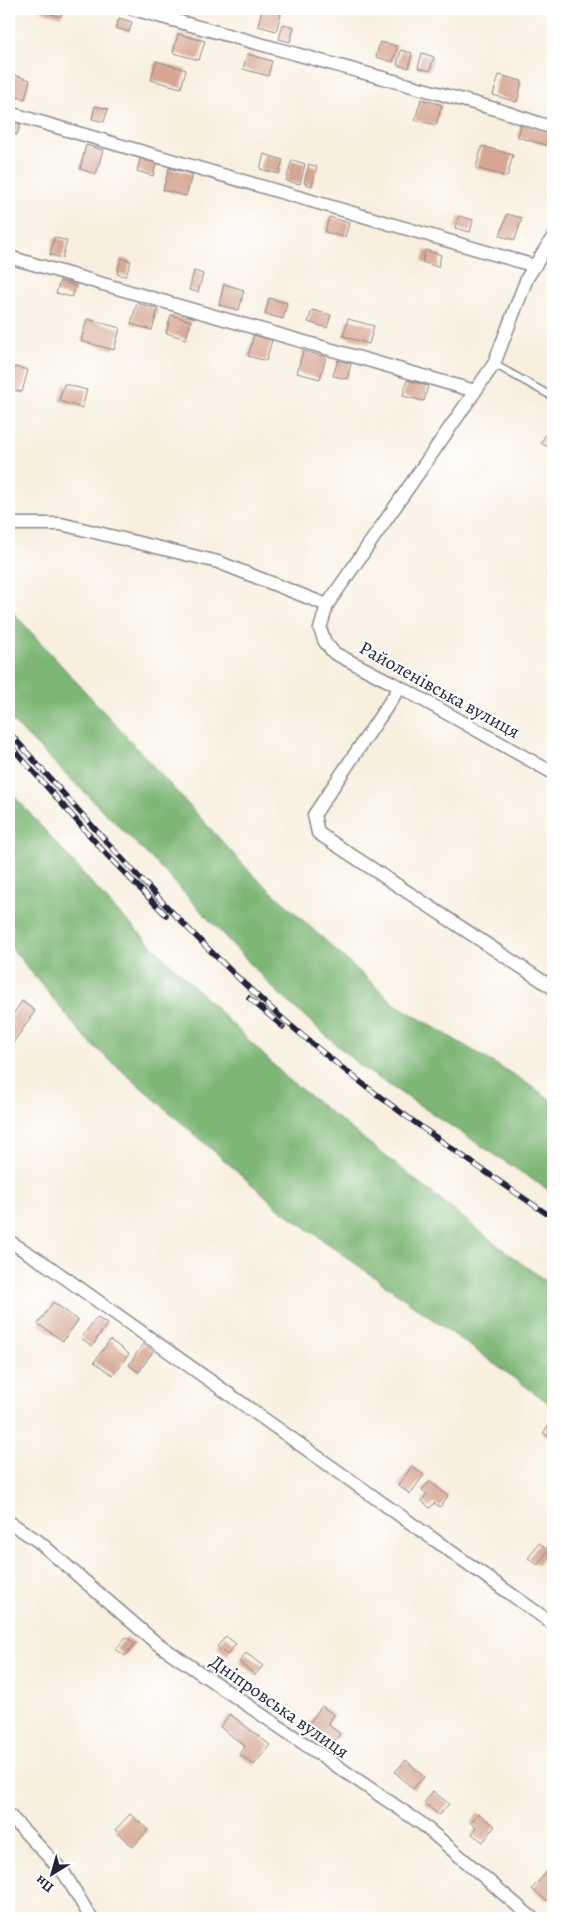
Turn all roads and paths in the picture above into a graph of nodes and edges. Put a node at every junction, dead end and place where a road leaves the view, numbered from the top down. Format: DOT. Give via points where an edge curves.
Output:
graph roads {
  1 [pos="133,9"];
  2 [pos="9,113"];
  3 [pos="553,128"];
  4 [pos="553,237"];
  5 [pos="9,257"];
  6 [pos="535,266"];
  7 [pos="494,364"];
  8 [pos="475,391"];
  9 [pos="553,397"];
  10 [pos="9,524"];
  11 [pos="327,605"];
  12 [pos="400,687"];
  13 [pos="553,773"];
  14 [pos="553,988"];
  15 [pos="9,1241"];
  16 [pos="9,1522"];
  17 [pos="553,1624"];
  18 [pos="9,1815"];
  19 [pos="92,1918"];
  20 [pos="532,1918"];
  1 -- 3 [label="street" via="499,110"];
  2 -- 6 [label="street"];
  4 -- 6 [label="street"];
  5 -- 8 [label="street"];
  6 -- 7 [label="street" via="523,287"];
  7 -- 8 [label="street"];
  7 -- 9 [label="lane"];
  8 -- 11 [label="street"];
  10 -- 11 [label="street" via="61,524 218,562"];
  11 -- 12 [label="street, Райоленівська вулиця" via="320,629 334,653"];
  12 -- 13 [label="street, Райоленівська вулиця"];
  12 -- 14 [label="street" via="314,814 318,833"];
  15 -- 17 [label="street"];
  16 -- 20 [label="street, Дніпровська вулиця" via="38,1541 155,1642 422,1824"];
  18 -- 19 [label="street" via="64,1873"];
}
